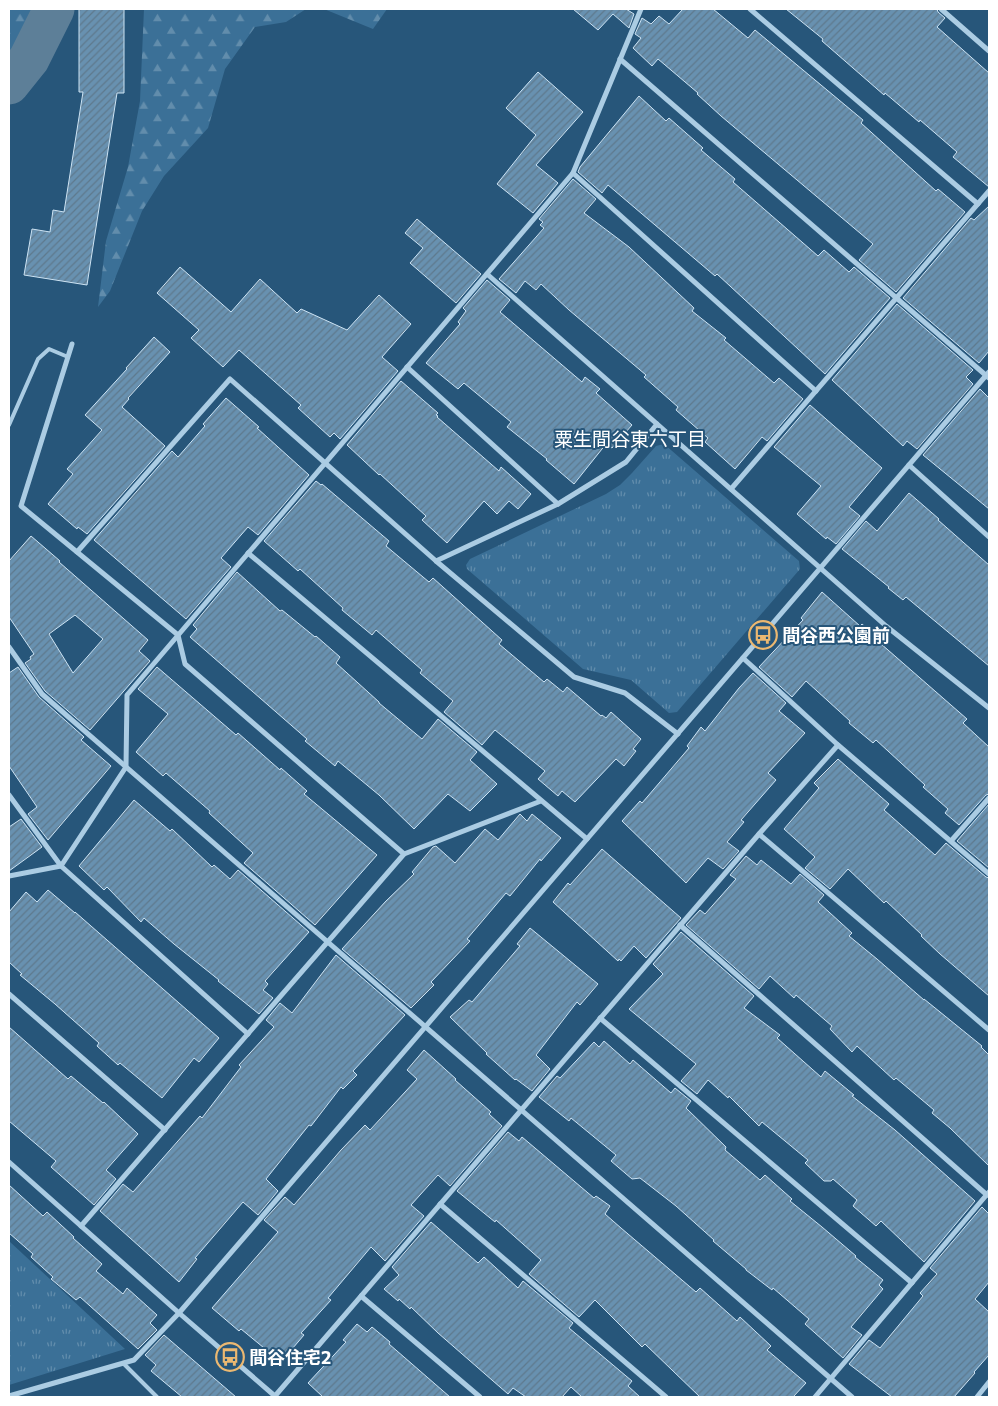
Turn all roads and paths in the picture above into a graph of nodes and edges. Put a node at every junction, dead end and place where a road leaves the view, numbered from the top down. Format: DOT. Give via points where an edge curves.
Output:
graph roads {
  1 [pos="641,9"];
  2 [pos="750,9"];
  3 [pos="941,9"];
  4 [pos="989,51"];
  5 [pos="620,59"];
  6 [pos="573,173"];
  7 [pos="989,191"];
  8 [pos="978,204"];
  9 [pos="487,274"];
  10 [pos="897,298"];
  11 [pos="72,344"];
  12 [pos="68,357"];
  13 [pos="408,367"];
  14 [pos="988,375"];
  15 [pos="816,390"];
  16 [pos="657,424"];
  17 [pos="9,425"];
  18 [pos="325,463"];
  19 [pos="909,465"];
  20 [pos="731,489"];
  21 [pos="558,504"];
  22 [pos="989,537"];
  23 [pos="77,552"];
  24 [pos="248,553"];
  25 [pos="436,561"];
  26 [pos="821,568"];
  27 [pos="178,635"];
  28 [pos="9,647"];
  29 [pos="743,658"];
  30 [pos="989,708"];
  31 [pos="678,734"];
  32 [pos="838,745"];
  33 [pos="126,768"];
  34 [pos="9,795"];
  35 [pos="989,798"];
  36 [pos="541,801"];
  37 [pos="759,834"];
  38 [pos="588,839"];
  39 [pos="952,841"];
  40 [pos="404,854"];
  41 [pos="61,866"];
  42 [pos="989,874"];
  43 [pos="9,876"];
  44 [pos="680,925"];
  45 [pos="328,942"];
  46 [pos="9,994"];
  47 [pos="600,1018"];
  48 [pos="425,1027"];
  49 [pos="989,1030"];
  50 [pos="248,1034"];
  51 [pos="521,1110"];
  52 [pos="165,1130"];
  53 [pos="9,1162"];
  54 [pos="988,1193"];
  55 [pos="440,1204"];
  56 [pos="81,1226"];
  57 [pos="912,1283"];
  58 [pos="361,1296"];
  59 [pos="179,1313"];
  60 [pos="123,1364"];
  61 [pos="831,1379"];
  62 [pos="989,1382"];
  63 [pos="9,1396"];
  64 [pos="157,1397"];
  65 [pos="276,1397"];
  66 [pos="480,1397"];
  67 [pos="666,1397"];
  68 [pos="815,1397"];
  69 [pos="852,1397"];
  70 [pos="977,1397"];
  1 -- 5 [label="street"];
  2 -- 8 [label="street"];
  3 -- 4 [label="street"];
  5 -- 6 [label="street"];
  5 -- 10 [label="street"];
  6 -- 9 [label="street"];
  6 -- 15 [label="street"];
  7 -- 8 [label="street"];
  8 -- 10 [label="street"];
  9 -- 13 [label="street"];
  9 -- 16 [label="street"];
  10 -- 14 [label="street"];
  10 -- 15 [label="street"];
  11 -- 12 [label="street"];
  12 -- 17 [label="lane" via="49,349 38,359"];
  12 -- 23 [label="street" via="21,506"];
  13 -- 18 [label="street"];
  13 -- 21 [label="street"];
  14 -- 19 [label="street"];
  15 -- 20 [label="street"];
  16 -- 20 [label="street"];
  16 -- 21 [label="street" via="626,462"];
  18 -- 23 [label="street" via="230,379"];
  18 -- 24 [label="street"];
  18 -- 25 [label="street"];
  19 -- 22 [label="street"];
  19 -- 26 [label="street"];
  20 -- 26 [label="street"];
  21 -- 25 [label="street"];
  23 -- 27 [label="street"];
  24 -- 27 [label="street"];
  24 -- 36 [label="street"];
  25 -- 31 [label="street" via="574,678 626,693"];
  26 -- 29 [label="street"];
  26 -- 30 [label="street" via="886,626"];
  27 -- 33 [label="street" via="127,694"];
  27 -- 40 [label="street" via="185,664"];
  28 -- 33 [label="street" via="42,694"];
  29 -- 31 [label="street"];
  29 -- 32 [label="street"];
  31 -- 38 [label="street"];
  32 -- 37 [label="street"];
  32 -- 39 [label="street"];
  33 -- 41 [label="street"];
  33 -- 45 [label="street"];
  34 -- 41 [label="street"];
  35 -- 39 [label="street"];
  36 -- 38 [label="street"];
  36 -- 40 [label="street"];
  37 -- 44 [label="street"];
  37 -- 49 [label="street"];
  38 -- 48 [label="street"];
  39 -- 42 [label="street"];
  40 -- 45 [label="street"];
  41 -- 43 [label="street"];
  41 -- 50 [label="street"];
  44 -- 47 [label="street"];
  44 -- 54 [label="street"];
  45 -- 48 [label="street"];
  45 -- 50 [label="street"];
  46 -- 52 [label="street"];
  47 -- 51 [label="street"];
  47 -- 57 [label="street"];
  48 -- 51 [label="street"];
  48 -- 59 [label="street"];
  50 -- 52 [label="street"];
  51 -- 55 [label="street"];
  51 -- 61 [label="street"];
  52 -- 56 [label="street"];
  53 -- 56 [label="street"];
  54 -- 57 [label="street"];
  55 -- 58 [label="street"];
  55 -- 67 [label="street"];
  56 -- 59 [label="street"];
  57 -- 61 [label="street"];
  58 -- 65 [label="street"];
  58 -- 66 [label="street"];
  59 -- 60 [label="street" via="134,1360"];
  59 -- 65 [label="street"];
  60 -- 63 [label="street"];
  60 -- 64 [label="lane"];
  61 -- 68 [label="street"];
  61 -- 69 [label="street"];
  62 -- 70 [label="street"];
}
